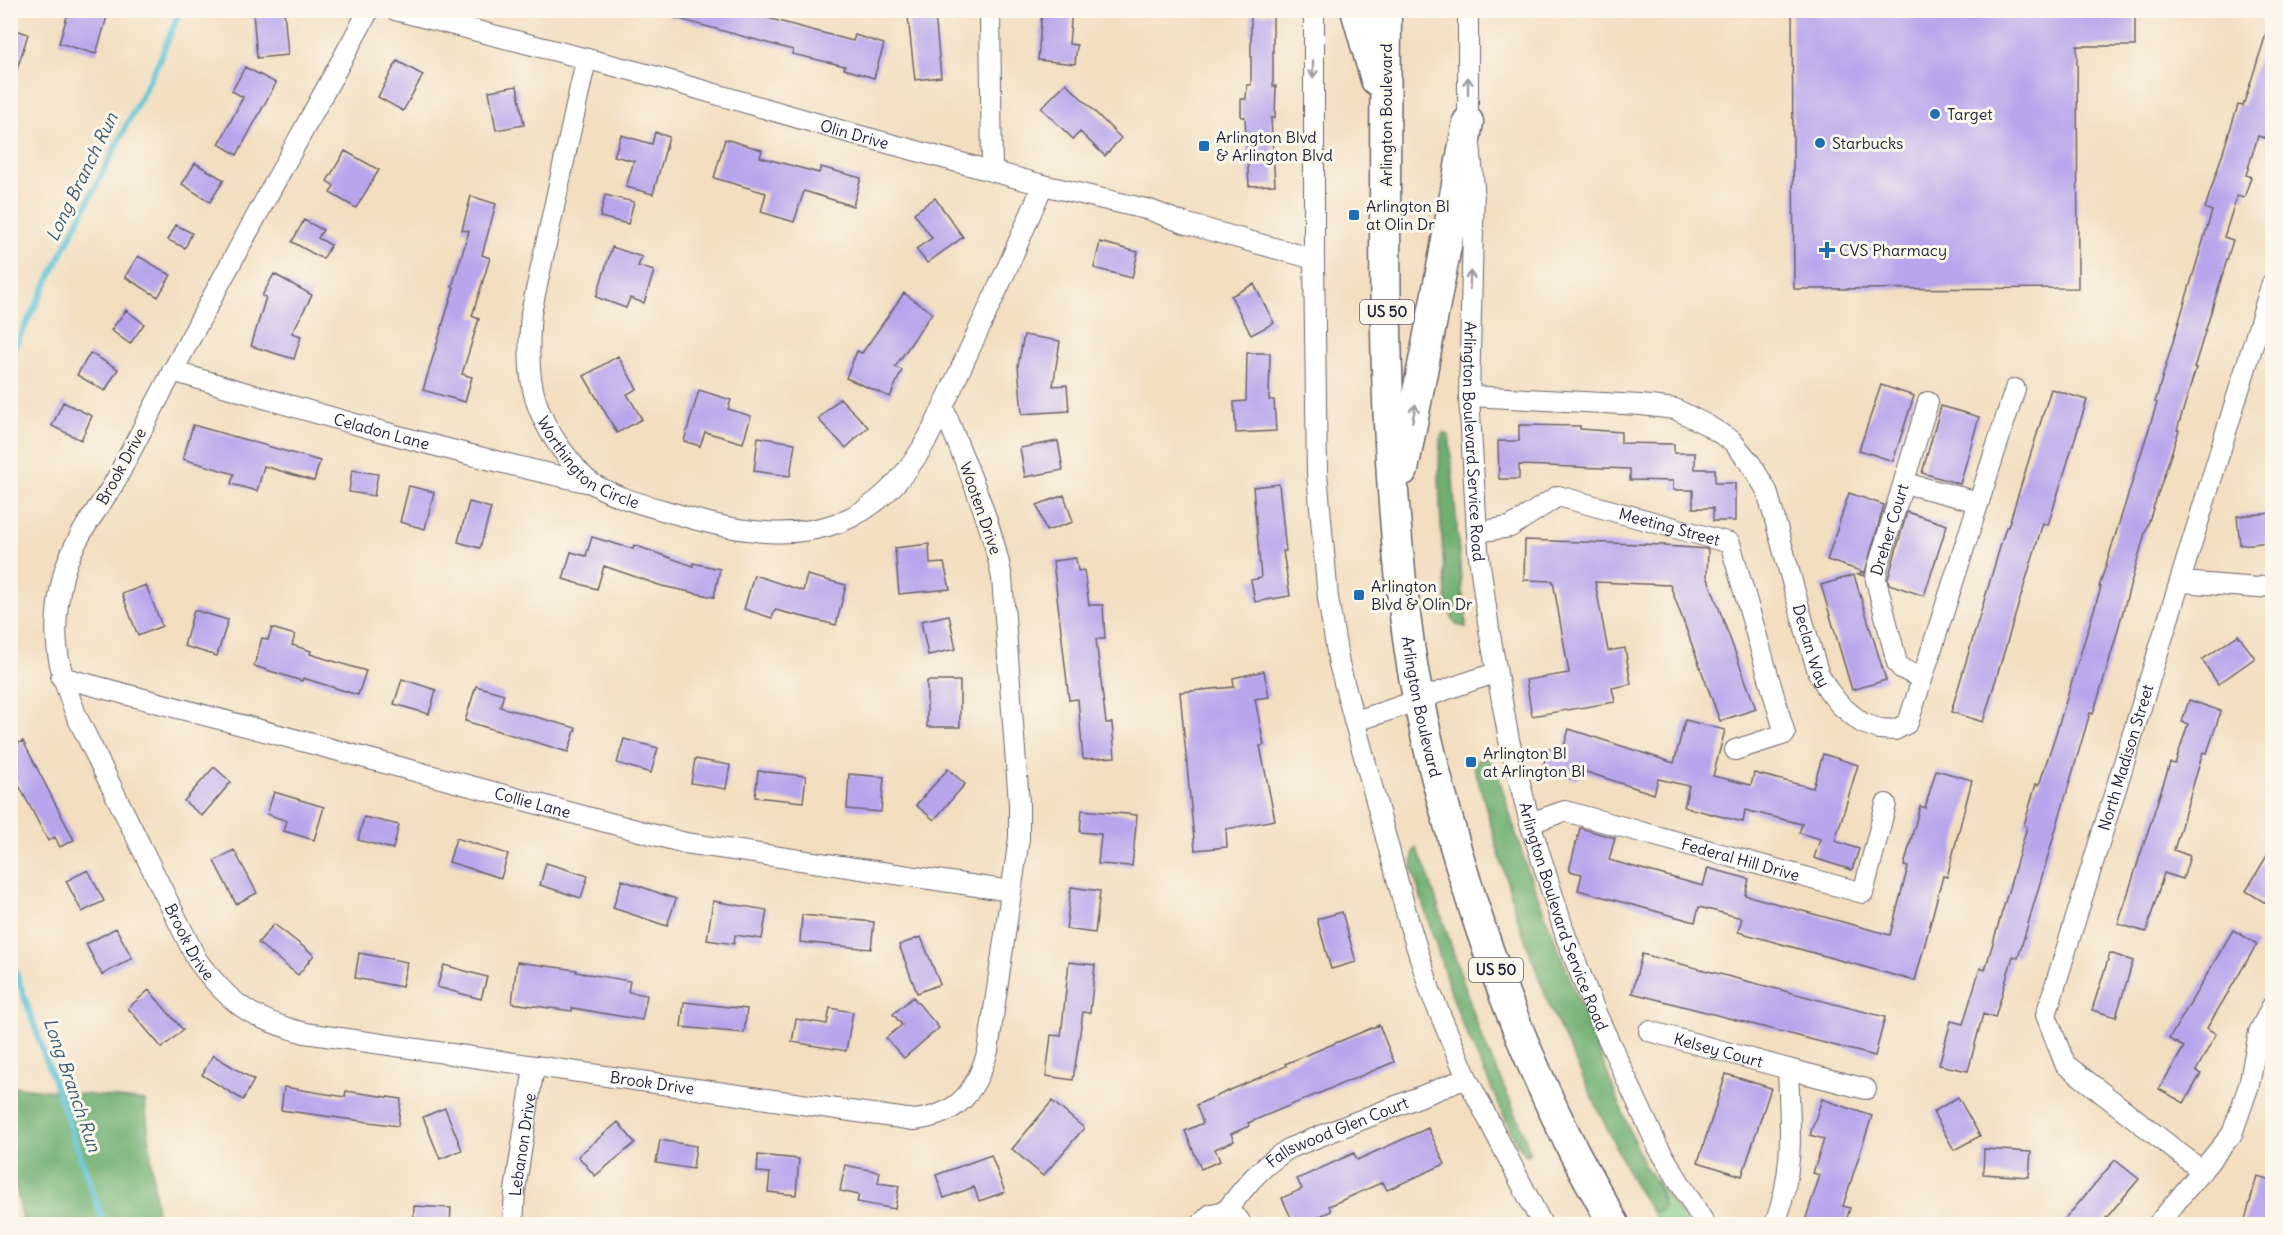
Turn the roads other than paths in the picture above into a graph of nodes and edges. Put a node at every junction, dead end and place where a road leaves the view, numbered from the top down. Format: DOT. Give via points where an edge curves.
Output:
graph roads {
  1 [pos="369,10"];
  2 [pos="395,10"];
  3 [pos="990,10"];
  4 [pos="1314,10"];
  5 [pos="1356,10"];
  6 [pos="1386,10"];
  7 [pos="1468,10"];
  8 [pos="586,60"];
  9 [pos="1386,112"];
  10 [pos="1468,122"];
  11 [pos="992,171"];
  12 [pos="1043,184"];
  13 [pos="1314,259"];
  14 [pos="2272,284"];
  15 [pos="2268,315"];
  16 [pos="172,371"];
  17 [pos="2015,389"];
  18 [pos="1469,396"];
  19 [pos="1928,402"];
  20 [pos="943,407"];
  21 [pos="591,483"];
  22 [pos="1904,483"];
  23 [pos="1978,502"];
  24 [pos="1394,512"];
  25 [pos="1477,532"];
  26 [pos="2182,582"];
  27 [pos="2272,584"];
  28 [pos="1496,673"];
  29 [pos="62,677"];
  30 [pos="1922,678"];
  31 [pos="1419,700"];
  32 [pos="1353,721"];
  33 [pos="1735,750"];
  34 [pos="1886,804"];
  35 [pos="1530,823"];
  36 [pos="1011,891"];
  37 [pos="2272,1006"];
  38 [pos="1649,1031"];
  39 [pos="534,1066"];
  40 [pos="1788,1069"];
  41 [pos="1467,1078"];
  42 [pos="1866,1089"];
  43 [pos="2202,1171"];
  44 [pos="1234,1218"];
  45 [pos="513,1224"];
  46 [pos="1202,1224"];
  47 [pos="1542,1224"];
  48 [pos="1614,1224"];
  49 [pos="1705,1224"];
  50 [pos="1775,1224"];
  51 [pos="2158,1224"];
  1 -- 16 [label="street, Brook Drive"];
  2 -- 8 [label="street, Olin Drive"];
  3 -- 11 [label="street"];
  4 -- 13 [label="street, one-way"];
  5 -- 9 [label="highway"];
  6 -- 9 [label="highway, Arlington Boulevard / US 50"];
  10 -- 7 [label="street, Arlington Boulevard Service Road, one-way"];
  8 -- 11 [label="street, Olin Drive"];
  8 -- 21 [label="street, Worthington Circle" via="533,301 528,350 529,375 545,425"];
  9 -- 24 [label="highway, Arlington Boulevard / US 50" via="1388,386"];
  18 -- 10 [label="street, Arlington Boulevard Service Road, one-way" via="1473,187"];
  24 -- 10 [label="highway, one-way"];
  11 -- 12 [label="street, Olin Drive"];
  12 -- 13 [label="street, Olin Drive" via="1150,210"];
  12 -- 20 [label="street"];
  13 -- 32 [label="street" via="1318,501 1328,598"];
  14 -- 15 [label="street, North Madison Street"];
  15 -- 26 [label="street, North Madison Street"];
  16 -- 21 [label="street, Celadon Lane" via="500,463"];
  16 -- 29 [label="street, Brook Drive" via="114,483 71,550 58,605 57,647"];
  17 -- 23 [label="street, Declan Way"];
  18 -- 25 [label="street, Arlington Boulevard Service Road"];
  18 -- 30 [label="street, Declan Way" via="1641,405 1675,409 1707,424 1732,441 1767,491 1818,672 1840,705 1862,723 1895,730 1908,723"];
  19 -- 22 [label="street, Dreher Court"];
  20 -- 21 [label="street, Worthington Circle" via="923,448 890,491 871,507 811,531 747,531 617,496"];
  20 -- 36 [label="street, Wooten Drive" via="986,516 1002,578 1019,803 1019,838"];
  22 -- 23 [label="street"];
  22 -- 30 [label="street, Dreher Court" via="1876,580 1898,663"];
  23 -- 30 [label="street, Declan Way"];
  24 -- 31 [label="highway, Arlington Boulevard / US 50"];
  25 -- 28 [label="street, Arlington Boulevard Service Road"];
  25 -- 33 [label="street, Meeting Street" via="1510,527 1558,496 1730,543 1785,734"];
  26 -- 27 [label="street" via="2258,588"];
  26 -- 43 [label="street, North Madison Street" via="2046,1015 2065,1064"];
  28 -- 31 [label="street"];
  28 -- 35 [label="street, Arlington Boulevard Service Road"];
  29 -- 36 [label="street, Collie Lane" via="676,840"];
  29 -- 39 [label="street, Brook Drive" via="77,717 197,960 230,999 274,1025 305,1033"];
  31 -- 32 [label="street"];
  31 -- 48 [label="highway, Arlington Boulevard / US 50" via="1428,748 1470,901 1509,1007 1569,1142"];
  32 -- 41 [label="street" via="1431,993"];
  34 -- 35 [label="street, Federal Hill Drive" via="1863,893 1565,811"];
  35 -- 49 [label="street, Arlington Boulevard Service Road" via="1566,937 1604,1032 1658,1147"];
  36 -- 39 [label="street, Brook Drive" via="988,1051 973,1089 948,1111 914,1120"];
  37 -- 43 [label="street" via="2259,1032 2249,1085 2232,1134"];
  38 -- 40 [label="street, Kelsey Court"];
  39 -- 45 [label="street, Lebanon Drive"];
  40 -- 42 [label="street, Kelsey Court"];
  40 -- 50 [label="street" via="1791,1151 1788,1180"];
  41 -- 44 [label="street, Fallswood Glen Court" via="1290,1148 1253,1176"];
  41 -- 47 [label="street"];
  43 -- 51 [label="street"];
  44 -- 46 [label="street, Fallswood Glen Court" via="1211,1214"];
}
